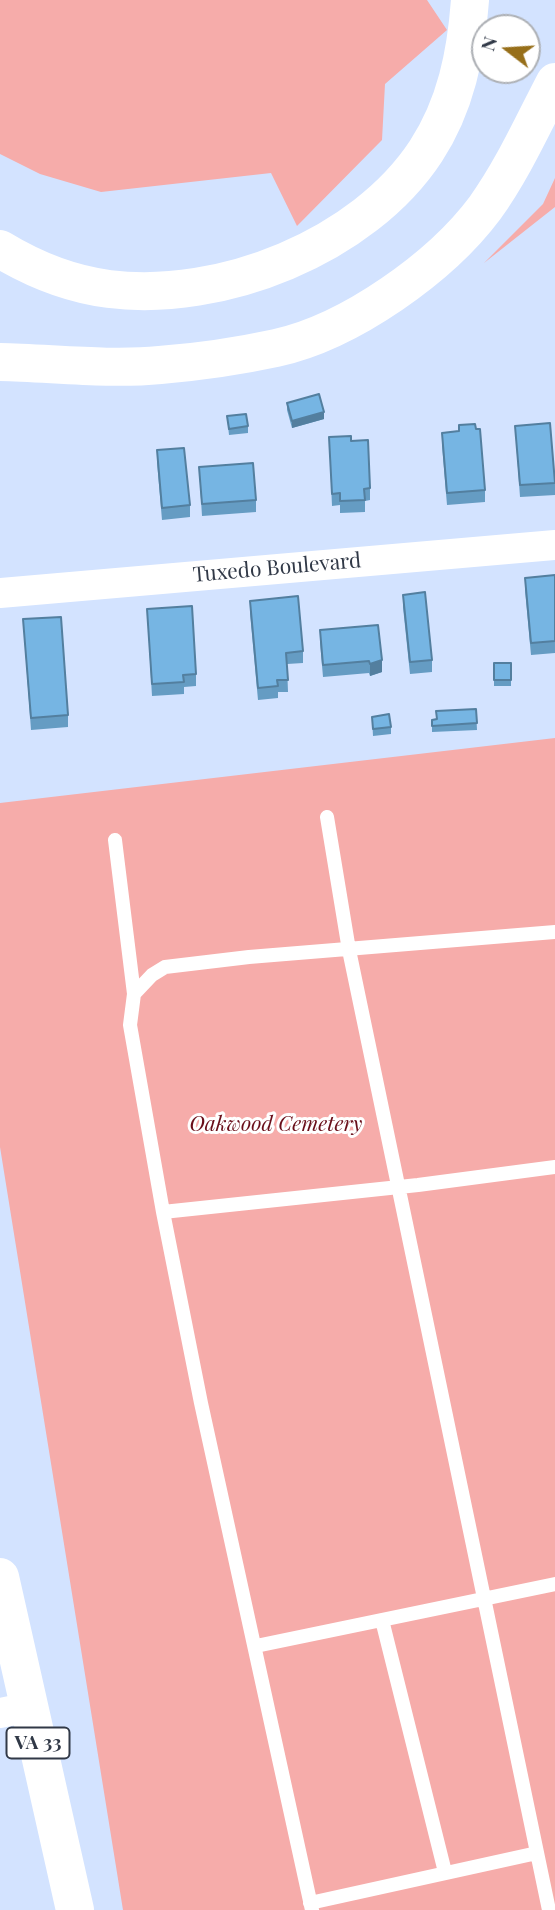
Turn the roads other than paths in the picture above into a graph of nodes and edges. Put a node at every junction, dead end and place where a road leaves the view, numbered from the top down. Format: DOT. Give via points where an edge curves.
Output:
graph roads {
  1 [pos="470,0"];
  2 [pos="555,82"];
  3 [pos="0,248"];
  4 [pos="0,362"];
  5 [pos="555,545"];
  6 [pos="0,593"];
  7 [pos="327,817"];
  8 [pos="115,840"];
  9 [pos="555,932"];
  10 [pos="349,950"];
  11 [pos="134,994"];
  12 [pos="555,1167"];
  13 [pos="399,1186"];
  14 [pos="163,1212"];
  15 [pos="0,1577"];
  16 [pos="555,1584"];
  17 [pos="483,1599"];
  18 [pos="382,1620"];
  19 [pos="256,1646"];
  20 [pos="15,1710"];
  21 [pos="537,1853"];
  22 [pos="445,1872"];
  23 [pos="311,1906"];
  24 [pos="75,1910"];
  25 [pos="549,1910"];
  1 -- 3 [label="main road" via="466,50 452,101 425,152 400,184 361,220 316,248 218,282 136,291 80,284"];
  2 -- 4 [label="main road" via="505,177 456,242 400,288 344,321 277,348 158,365"];
  5 -- 6 [label="street, Tuxedo Boulevard"];
  7 -- 10 [label="lane"];
  8 -- 11 [label="lane"];
  9 -- 10 [label="lane"];
  10 -- 11 [label="lane" via="165,967"];
  10 -- 13 [label="lane"];
  11 -- 14 [label="lane" via="130,1025"];
  12 -- 13 [label="lane"];
  13 -- 14 [label="lane"];
  13 -- 17 [label="lane"];
  14 -- 19 [label="lane"];
  15 -- 20 [label="main road, VA 33"];
  16 -- 17 [label="lane"];
  17 -- 18 [label="lane"];
  17 -- 21 [label="lane"];
  18 -- 19 [label="lane"];
  18 -- 22 [label="lane"];
  19 -- 23 [label="lane"];
  20 -- 24 [label="main road, VA 33"];
  21 -- 22 [label="lane"];
  21 -- 25 [label="lane"];
  22 -- 23 [label="lane"];
}
